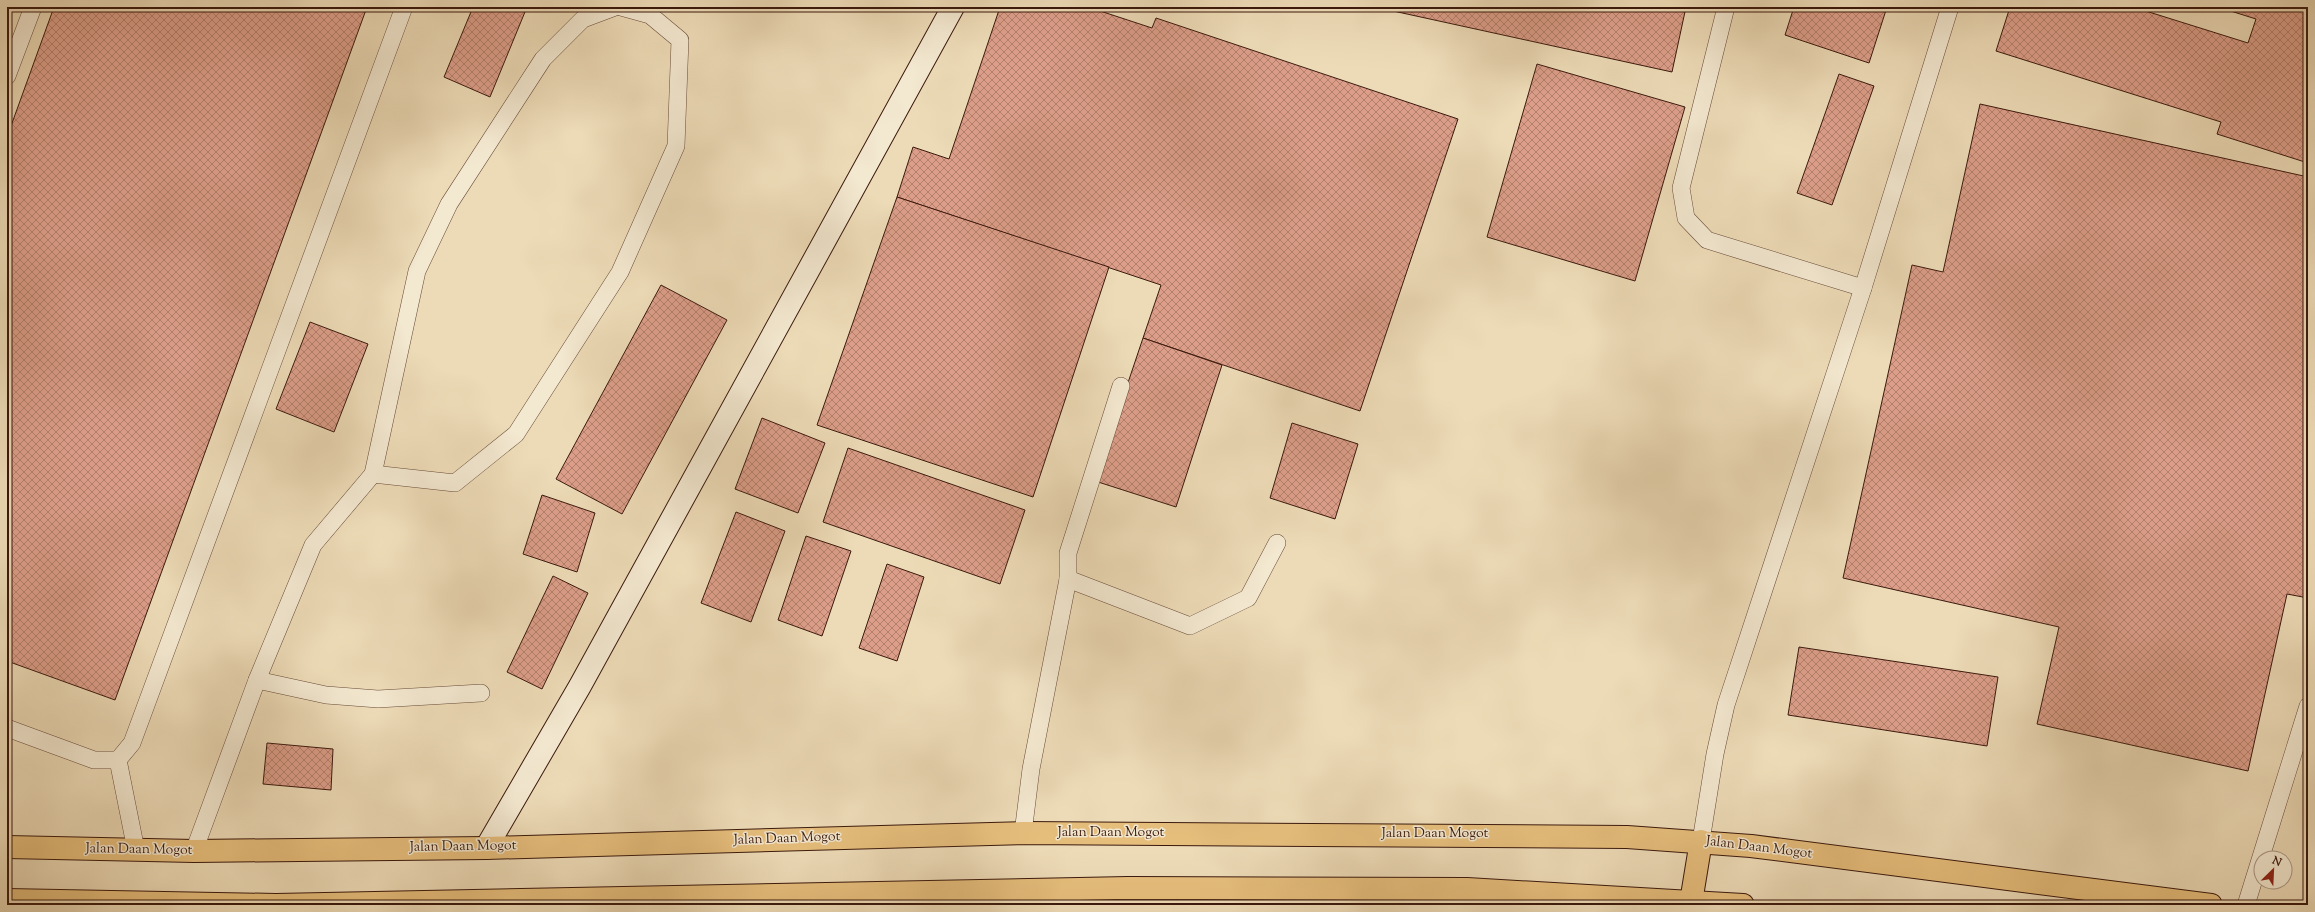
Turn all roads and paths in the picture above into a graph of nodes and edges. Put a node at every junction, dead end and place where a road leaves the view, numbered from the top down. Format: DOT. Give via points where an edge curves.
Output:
graph roads {
  1 [pos="33,7"];
  2 [pos="404,7"];
  3 [pos="615,7"];
  4 [pos="621,7"];
  5 [pos="953,7"];
  6 [pos="1726,7"];
  7 [pos="1950,7"];
  8 [pos="7,76"];
  9 [pos="1862,288"];
  10 [pos="1121,386"];
  11 [pos="373,474"];
  12 [pos="1277,543"];
  13 [pos="1068,579"];
  14 [pos="257,680"];
  15 [pos="481,693"];
  16 [pos="2308,706"];
  17 [pos="7,728"];
  18 [pos="118,760"];
  19 [pos="1022,833"];
  20 [pos="1701,841"];
  21 [pos="7,847"];
  22 [pos="486,848"];
  23 [pos="136,850"];
  24 [pos="194,851"];
  25 [pos="978,897"];
  26 [pos="7,900"];
  27 [pos="1692,902"];
  28 [pos="1744,905"];
  29 [pos="2211,905"];
  30 [pos="2246,905"];
  1 -- 8 [label="lane"];
  2 -- 18 [label="lane" via="132,743"];
  3 -- 11 [label="lane" via="584,19 543,59 449,204 417,271"];
  4 -- 11 [label="lane" via="650,15 680,40 676,146 620,272 516,434 455,483"];
  5 -- 22 [label="street" via="580,686"];
  6 -- 9 [label="lane" via="1681,188 1686,218 1707,240"];
  7 -- 9 [label="lane"];
  9 -- 20 [label="lane" via="1726,705"];
  10 -- 13 [label="lane" via="1068,553"];
  11 -- 14 [label="lane" via="313,546"];
  12 -- 13 [label="lane" via="1248,598 1190,626"];
  13 -- 19 [label="lane" via="1031,769"];
  14 -- 15 [label="lane" via="326,695 378,699"];
  14 -- 24 [label="lane"];
  16 -- 30 [label="lane"];
  17 -- 18 [label="lane" via="94,760"];
  18 -- 23 [label="lane"];
  19 -- 20 [label="highway, Jalan Daan Mogot" via="1467,834"];
  19 -- 22 [label="highway, Jalan Daan Mogot"];
  20 -- 27 [label="highway"];
  20 -- 29 [label="highway, Jalan Daan Mogot"];
  21 -- 23 [label="highway, Jalan Daan Mogot"];
  22 -- 24 [label="highway, Jalan Daan Mogot"];
  23 -- 24 [label="highway, Jalan Daan Mogot"];
  25 -- 26 [label="highway" via="276,905"];
  25 -- 27 [label="highway" via="1467,889"];
  27 -- 28 [label="highway"];
}
